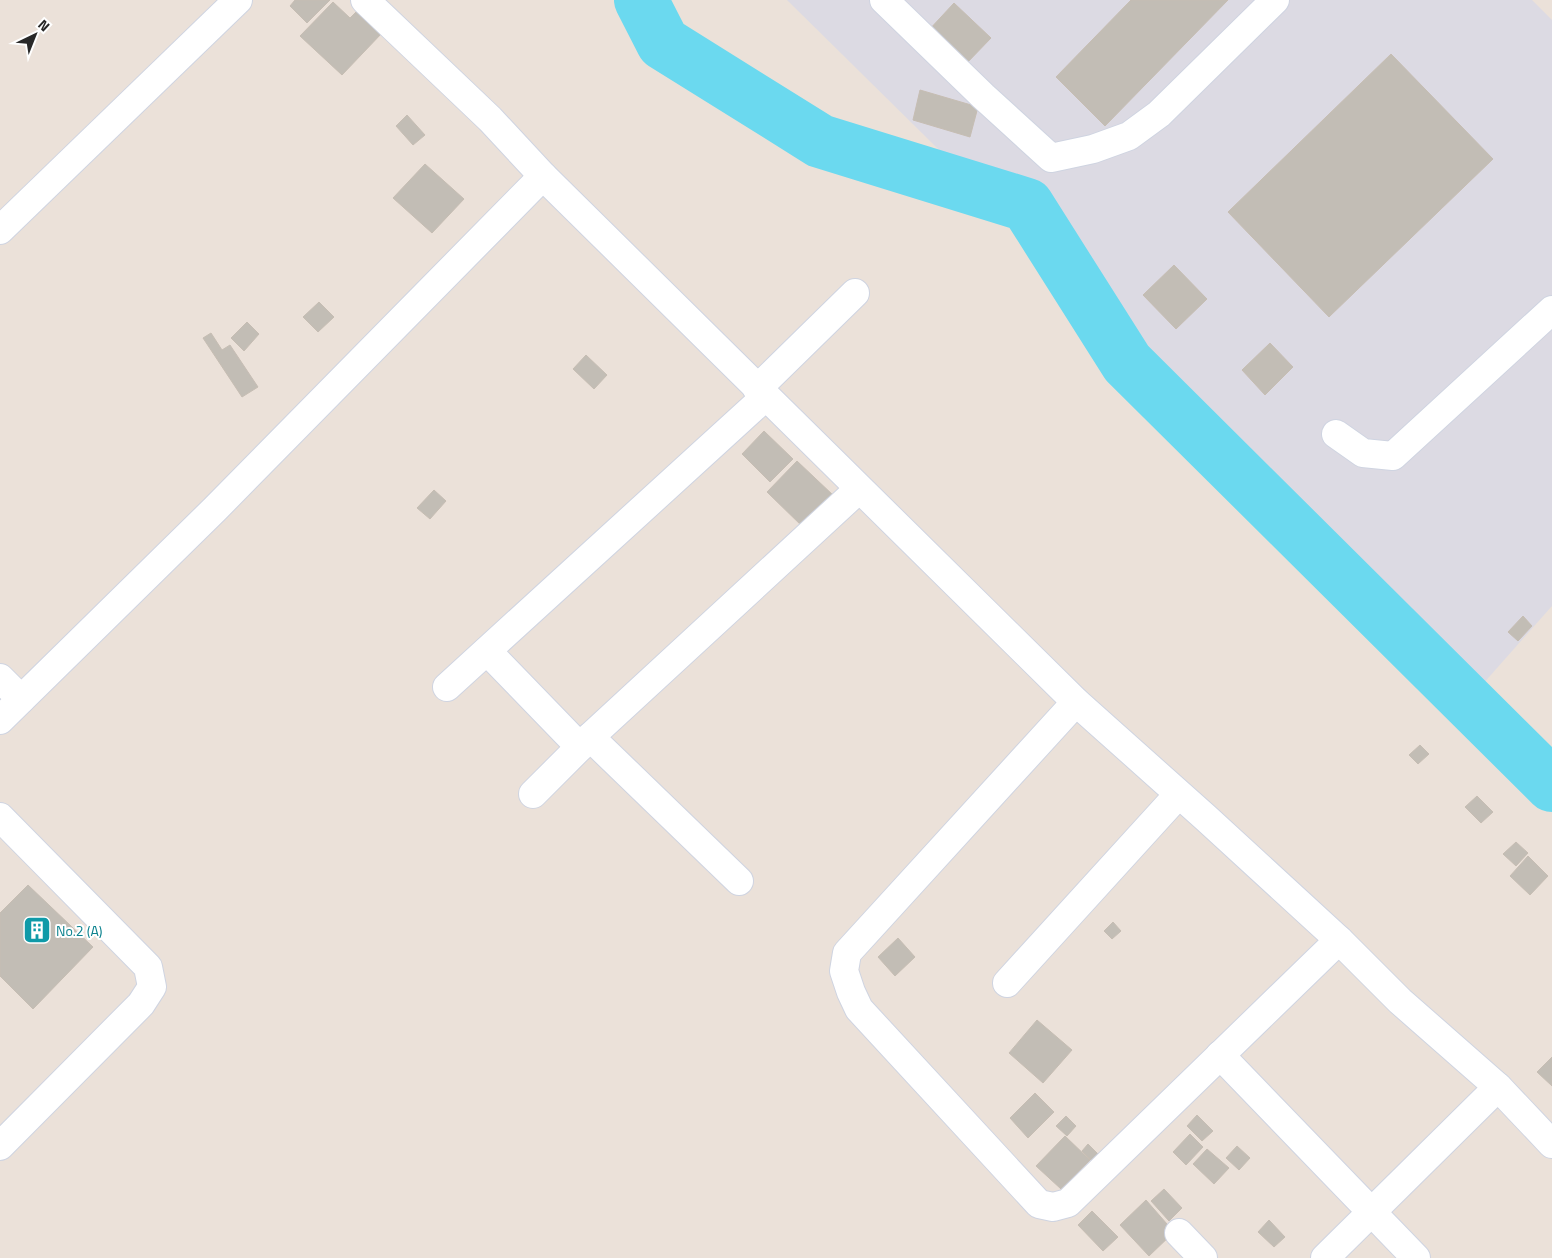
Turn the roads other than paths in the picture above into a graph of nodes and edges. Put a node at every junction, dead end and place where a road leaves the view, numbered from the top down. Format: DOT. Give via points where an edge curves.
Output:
graph roads {
  1 [pos="238,0"];
  2 [pos="365,0"];
  3 [pos="884,0"];
  4 [pos="1275,0"];
  5 [pos="542,176"];
  6 [pos="0,230"];
  7 [pos="855,293"];
  8 [pos="1552,310"];
  9 [pos="761,394"];
  10 [pos="1336,434"];
  11 [pos="859,489"];
  12 [pos="488,651"];
  13 [pos="0,678"];
  14 [pos="447,688"];
  15 [pos="21,699"];
  16 [pos="1076,702"];
  17 [pos="0,720"];
  18 [pos="585,742"];
  19 [pos="533,794"];
  20 [pos="1178,795"];
  21 [pos="0,817"];
  22 [pos="739,881"];
  23 [pos="1338,940"];
  24 [pos="1007,983"];
  25 [pos="1220,1055"];
  26 [pos="1498,1087"];
  27 [pos="1552,1144"];
  28 [pos="0,1146"];
  29 [pos="1371,1212"];
  30 [pos="1178,1233"];
  31 [pos="1203,1258"];
  32 [pos="1325,1258"];
  33 [pos="1416,1258"];
  1 -- 6 [label="street"];
  2 -- 5 [label="street" via="490,119"];
  3 -- 4 [label="street" via="1051,158 1093,149 1129,136 1159,114"];
  5 -- 9 [label="street"];
  5 -- 15 [label="street" via="215,509"];
  7 -- 9 [label="street"];
  8 -- 10 [label="street" via="1393,456 1362,453"];
  9 -- 11 [label="street"];
  9 -- 12 [label="street"];
  11 -- 16 [label="street"];
  11 -- 18 [label="street"];
  12 -- 14 [label="street"];
  12 -- 18 [label="street"];
  13 -- 15 [label="street"];
  15 -- 17 [label="street"];
  16 -- 20 [label="street"];
  16 -- 25 [label="street" via="847,953 844,971 851,992 860,1009 1039,1204 1053,1207 1068,1203"];
  18 -- 19 [label="street"];
  18 -- 22 [label="street"];
  20 -- 23 [label="street"];
  20 -- 24 [label="street"];
  21 -- 28 [label="street" via="148,968 152,987 141,1004"];
  23 -- 25 [label="street"];
  23 -- 26 [label="street"];
  25 -- 29 [label="street"];
  26 -- 27 [label="street"];
  26 -- 29 [label="street"];
  29 -- 32 [label="street"];
  29 -- 33 [label="street"];
  30 -- 31 [label="street"];
}
